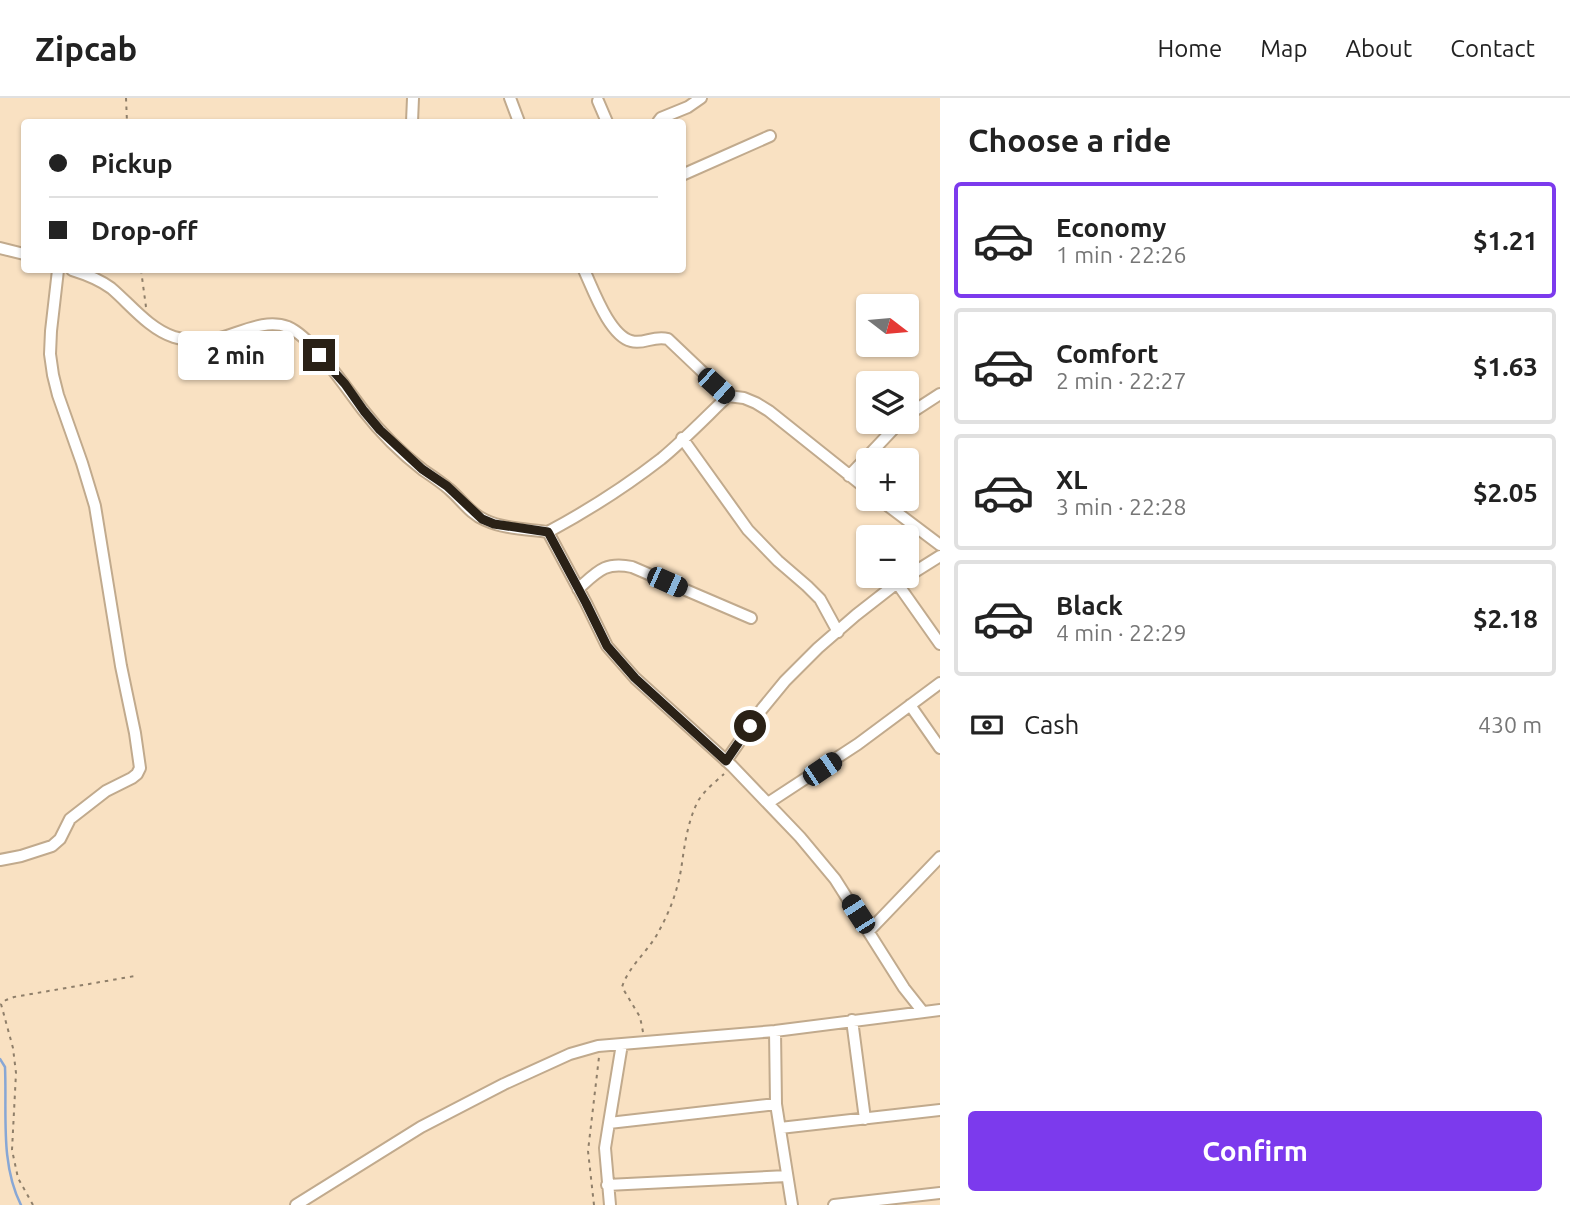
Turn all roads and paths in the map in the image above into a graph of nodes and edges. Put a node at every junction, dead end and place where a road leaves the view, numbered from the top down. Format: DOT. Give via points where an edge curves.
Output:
graph roads {
  1 [pos="126,98"];
  2 [pos="413,98"];
  3 [pos="510,98"];
  4 [pos="701,98"];
  5 [pos="598,101"];
  6 [pos="127,119"];
  7 [pos="412,119"];
  8 [pos="518,119"];
  9 [pos="606,119"];
  10 [pos="660,119"];
  11 [pos="770,136"];
  12 [pos="686,173"];
  13 [pos="0,247"];
  14 [pos="21,253"];
  15 [pos="58,273"];
  16 [pos="79,273"];
  17 [pos="141,273"];
  18 [pos="585,273"];
  19 [pos="148,322"];
  20 [pos="940,394"];
  21 [pos="728,396"];
  22 [pos="919,408"];
  23 [pos="889,434"];
  24 [pos="682,439"];
  25 [pos="849,476"];
  26 [pos="856,482"];
  27 [pos="895,511"];
  28 [pos="548,532"];
  29 [pos="940,545"];
  30 [pos="940,556"];
  31 [pos="919,569"];
  32 [pos="891,588"];
  33 [pos="901,588"];
  34 [pos="578,589"];
  35 [pos="751,618"];
  36 [pos="838,632"];
  37 [pos="940,644"];
  38 [pos="940,683"];
  39 [pos="911,705"];
  40 [pos="940,748"];
  41 [pos="729,764"];
  42 [pos="768,803"];
  43 [pos="940,857"];
  44 [pos="0,860"];
  45 [pos="869,931"];
  46 [pos="135,976"];
  47 [pos="940,1010"];
  48 [pos="923,1012"];
  49 [pos="852,1020"];
  50 [pos="775,1031"];
  51 [pos="644,1042"];
  52 [pos="622,1044"];
  53 [pos="598,1046"];
  54 [pos="776,1104"];
  55 [pos="940,1110"];
  56 [pos="865,1119"];
  57 [pos="609,1123"];
  58 [pos="780,1128"];
  59 [pos="787,1176"];
  60 [pos="607,1185"];
  61 [pos="940,1193"];
  62 [pos="33,1205"];
  63 [pos="296,1205"];
  64 [pos="594,1205"];
  65 [pos="610,1205"];
  66 [pos="792,1205"];
  67 [pos="834,1205"];
  1 -- 6 [label="path"];
  2 -- 7 [label="street"];
  3 -- 8 [label="street"];
  4 -- 10 [label="street"];
  5 -- 9 [label="street"];
  11 -- 12 [label="street"];
  13 -- 14 [label="street"];
  15 -- 44 [label="street" via="51,331 53,375 95,506 140,768 70,819 52,846"];
  16 -- 19 [label="street" via="108,286"];
  17 -- 19 [label="path"];
  18 -- 21 [label="street" via="613,329 622,337 640,342 659,336 668,339"];
  19 -- 28 [label="street" via="170,336 188,340 214,340 272,324 289,328 307,340 380,430 472,512 494,524"];
  20 -- 22 [label="street"];
  21 -- 24 [label="street"];
  21 -- 25 [label="street" via="744,398 769,411"];
  23 -- 25 [label="street"];
  24 -- 28 [label="street" via="600,503"];
  24 -- 36 [label="street" via="748,530 820,599"];
  25 -- 26 [label="street"];
  27 -- 29 [label="street"];
  28 -- 34 [label="street"];
  30 -- 31 [label="street"];
  32 -- 36 [label="street"];
  33 -- 37 [label="street"];
  34 -- 35 [label="street" via="597,572 620,564"];
  34 -- 41 [label="street" via="620,663"];
  36 -- 41 [label="street" via="785,681"];
  38 -- 39 [label="street"];
  39 -- 40 [label="street"];
  39 -- 42 [label="street"];
  41 -- 42 [label="street"];
  41 -- 51 [label="path" via="699,799 687,828 674,898 659,931 622,987 640,1017"];
  42 -- 45 [label="street" via="835,879"];
  43 -- 45 [label="street"];
  45 -- 48 [label="street"];
  46 -- 62 [label="path" via="14,997 1,1004 16,1073 12,1150 18,1178"];
  47 -- 48 [label="street"];
  48 -- 49 [label="street"];
  49 -- 50 [label="street"];
  49 -- 56 [label="street"];
  50 -- 51 [label="street"];
  50 -- 54 [label="street"];
  51 -- 52 [label="street"];
  52 -- 53 [label="street"];
  52 -- 57 [label="street"];
  53 -- 63 [label="street" via="537,1068 421,1127"];
  53 -- 64 [label="path" via="588,1151"];
  54 -- 57 [label="street"];
  54 -- 58 [label="street"];
  55 -- 56 [label="street"];
  56 -- 58 [label="street"];
  57 -- 60 [label="street"];
  58 -- 59 [label="street"];
  59 -- 60 [label="street"];
  59 -- 66 [label="street"];
  60 -- 65 [label="street"];
  61 -- 67 [label="street"];
}
